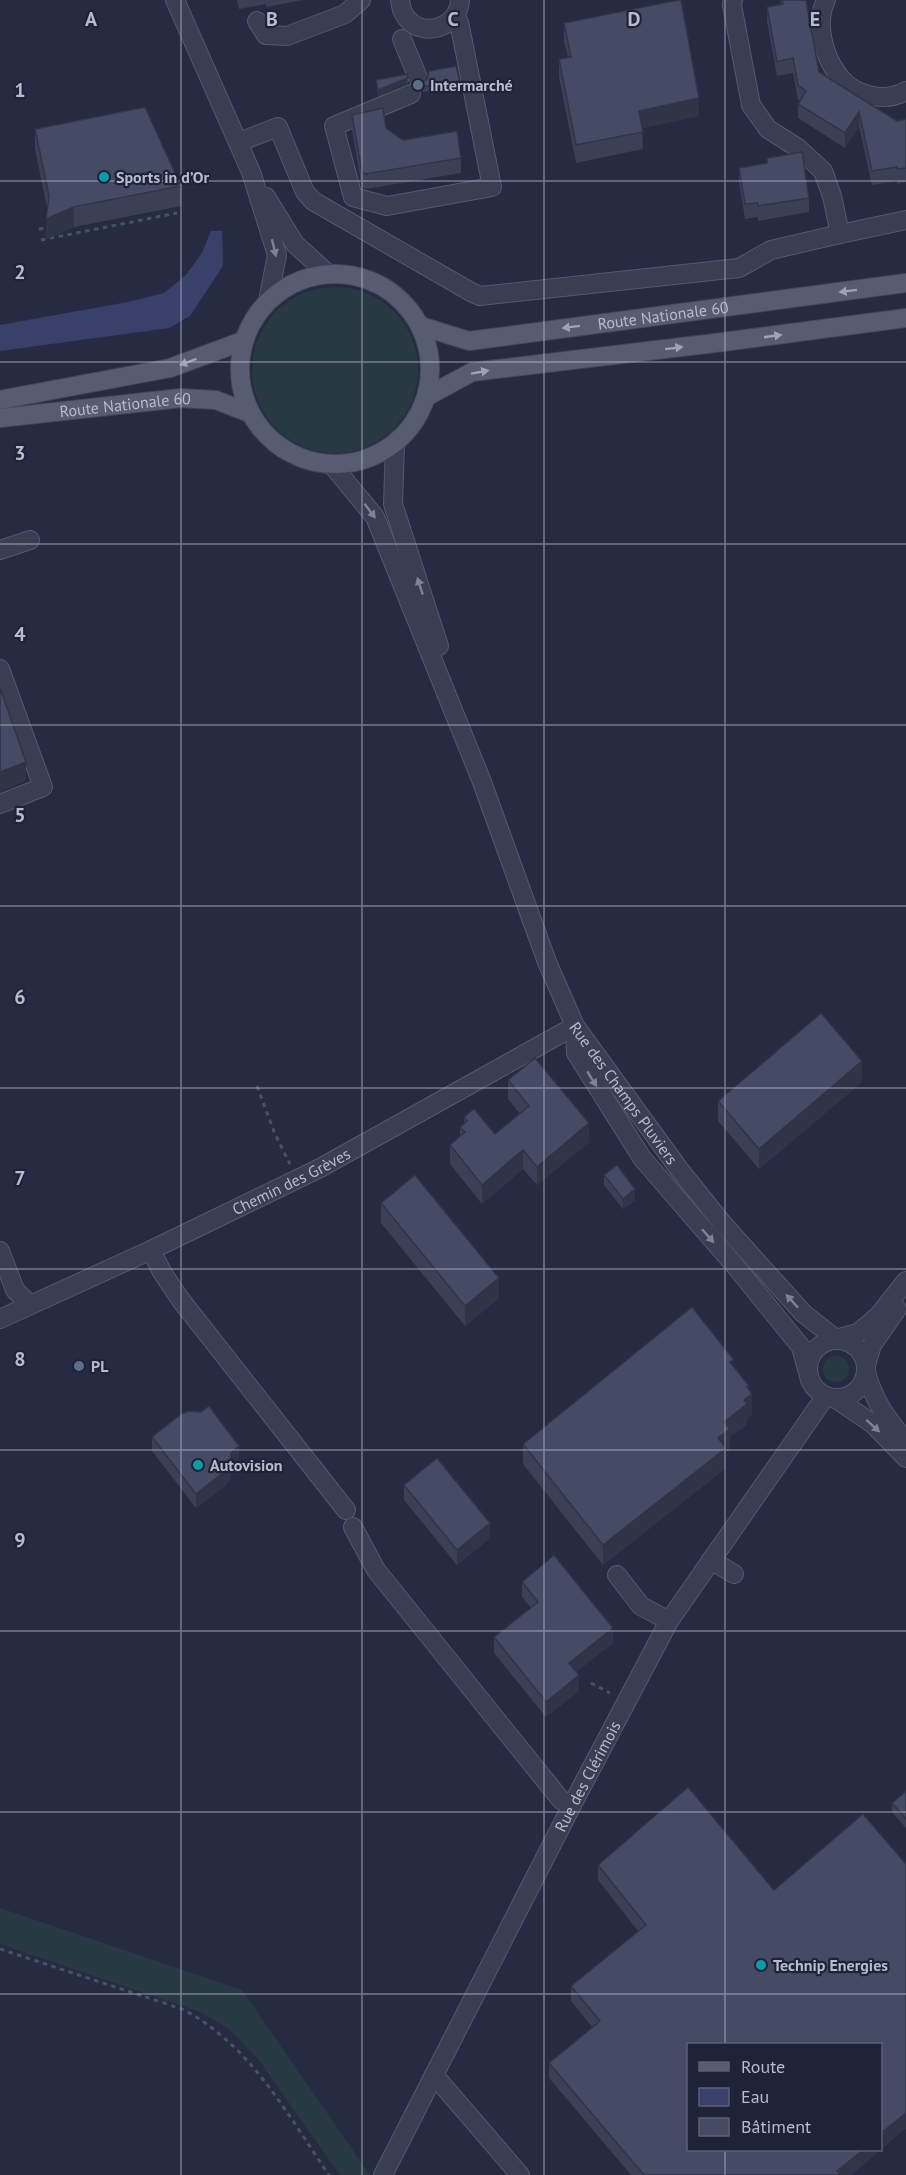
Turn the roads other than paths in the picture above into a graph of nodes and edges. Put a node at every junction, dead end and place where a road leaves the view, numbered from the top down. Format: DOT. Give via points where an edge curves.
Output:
graph roads {
  1 [pos="175,0"];
  2 [pos="361,0"];
  3 [pos="399,0"];
  4 [pos="734,0"];
  5 [pos="826,0"];
  6 [pos="457,9"];
  7 [pos="257,21"];
  8 [pos="402,39"];
  9 [pos="906,91"];
  10 [pos="239,142"];
  11 [pos="251,172"];
  12 [pos="906,220"];
  13 [pos="840,234"];
  14 [pos="327,273"];
  15 [pos="906,284"];
  16 [pos="268,301"];
  17 [pos="906,318"];
  18 [pos="421,326"];
  19 [pos="243,341"];
  20 [pos="428,396"];
  21 [pos="0,400"];
  22 [pos="249,413"];
  23 [pos="0,418"];
  24 [pos="394,445"];
  25 [pos="333,466"];
  26 [pos="30,540"];
  27 [pos="0,550"];
  28 [pos="0,669"];
  29 [pos="482,782"];
  30 [pos="0,804"];
  31 [pos="575,1026"];
  32 [pos="151,1250"];
  33 [pos="0,1251"];
  34 [pos="906,1281"];
  35 [pos="906,1295"];
  36 [pos="30,1305"];
  37 [pos="0,1319"];
  38 [pos="836,1339"];
  39 [pos="807,1369"];
  40 [pos="866,1369"];
  41 [pos="830,1398"];
  42 [pos="906,1442"];
  43 [pos="906,1458"];
  44 [pos="711,1560"];
  45 [pos="734,1574"];
  46 [pos="617,1575"];
  47 [pos="669,1621"];
  48 [pos="572,1805"];
  49 [pos="434,2075"];
  50 [pos="383,2175"];
  51 [pos="520,2175"];
  1 -- 10 [label="street"];
  2 -- 7 [label="street" via="345,14 287,36 266,35"];
  3 -- 6 [label="street" via="404,14 424,29 446,25"];
  4 -- 13 [label="street" via="751,105 768,129 798,148 823,171"];
  5 -- 9 [label="street" via="820,24 839,76 877,98 896,97"];
  6 -- 8 [label="street" via="492,187 387,206 353,197 334,126 415,86"];
  10 -- 11 [label="street"];
  10 -- 13 [label="street" via="278,127 304,192 313,201 480,296 739,268 771,250"];
  11 -- 14 [label="street" via="295,244"];
  11 -- 16 [label="street, one-way" via="277,255"];
  12 -- 13 [label="street"];
  14 -- 16 [label="main road" via="295,282"];
  14 -- 18 [label="main road" via="364,278 398,296"];
  15 -- 18 [label="main road, Route Nationale 60, one-way" via="469,341"];
  16 -- 19 [label="main road" via="253,319"];
  20 -- 17 [label="main road, Route Nationale 60, one-way" via="472,372"];
  18 -- 20 [label="main road" via="431,360"];
  19 -- 21 [label="main road, Route Nationale 60, one-way" via="170,368"];
  19 -- 22 [label="main road" via="239,378"];
  20 -- 24 [label="main road" via="415,423"];
  22 -- 23 [label="main road, Route Nationale 60" via="216,400 181,398"];
  22 -- 25 [label="main road" via="270,440 299,459"];
  24 -- 25 [label="main road" via="366,460"];
  29 -- 24 [label="street, one-way" via="393,504"];
  25 -- 29 [label="street, one-way" via="375,517"];
  26 -- 27 [label="street"];
  28 -- 30 [label="street" via="42,787"];
  29 -- 31 [label="street" via="547,962"];
  31 -- 32 [label="street, Chemin des Grèves" via="298,1179"];
  38 -- 31 [label="street, Rue des Champs Pluviers, one-way" via="803,1313 723,1224"];
  31 -- 39 [label="street, Rue des Champs Pluviers, one-way" via="576,1053 642,1158 801,1347"];
  32 -- 36 [label="street, Chemin des Grèves"];
  32 -- 48 [label="street" via="180,1299 350,1518 376,1570 561,1800"];
  33 -- 36 [label="street" via="15,1290"];
  34 -- 38 [label="street" via="879,1315 858,1333"];
  35 -- 40 [label="street" via="872,1345"];
  36 -- 37 [label="street, Chemin des Grèves"];
  38 -- 39 [label="street" via="818,1346"];
  38 -- 40 [label="street" via="854,1345 864,1358"];
  39 -- 41 [label="street" via="812,1386"];
  40 -- 41 [label="street" via="860,1388 853,1394"];
  40 -- 42 [label="street" via="872,1393"];
  41 -- 43 [label="street, one-way" via="873,1424"];
  41 -- 44 [label="street, Rue des Clérimois"];
  44 -- 45 [label="street"];
  44 -- 47 [label="street, Rue des Clérimois"];
  46 -- 47 [label="street" via="641,1606"];
  47 -- 48 [label="street, Rue des Clérimois"];
  48 -- 49 [label="street, Rue des Clérimois"];
  49 -- 50 [label="street, Rue des Clérimois"];
  49 -- 51 [label="street"];
}
